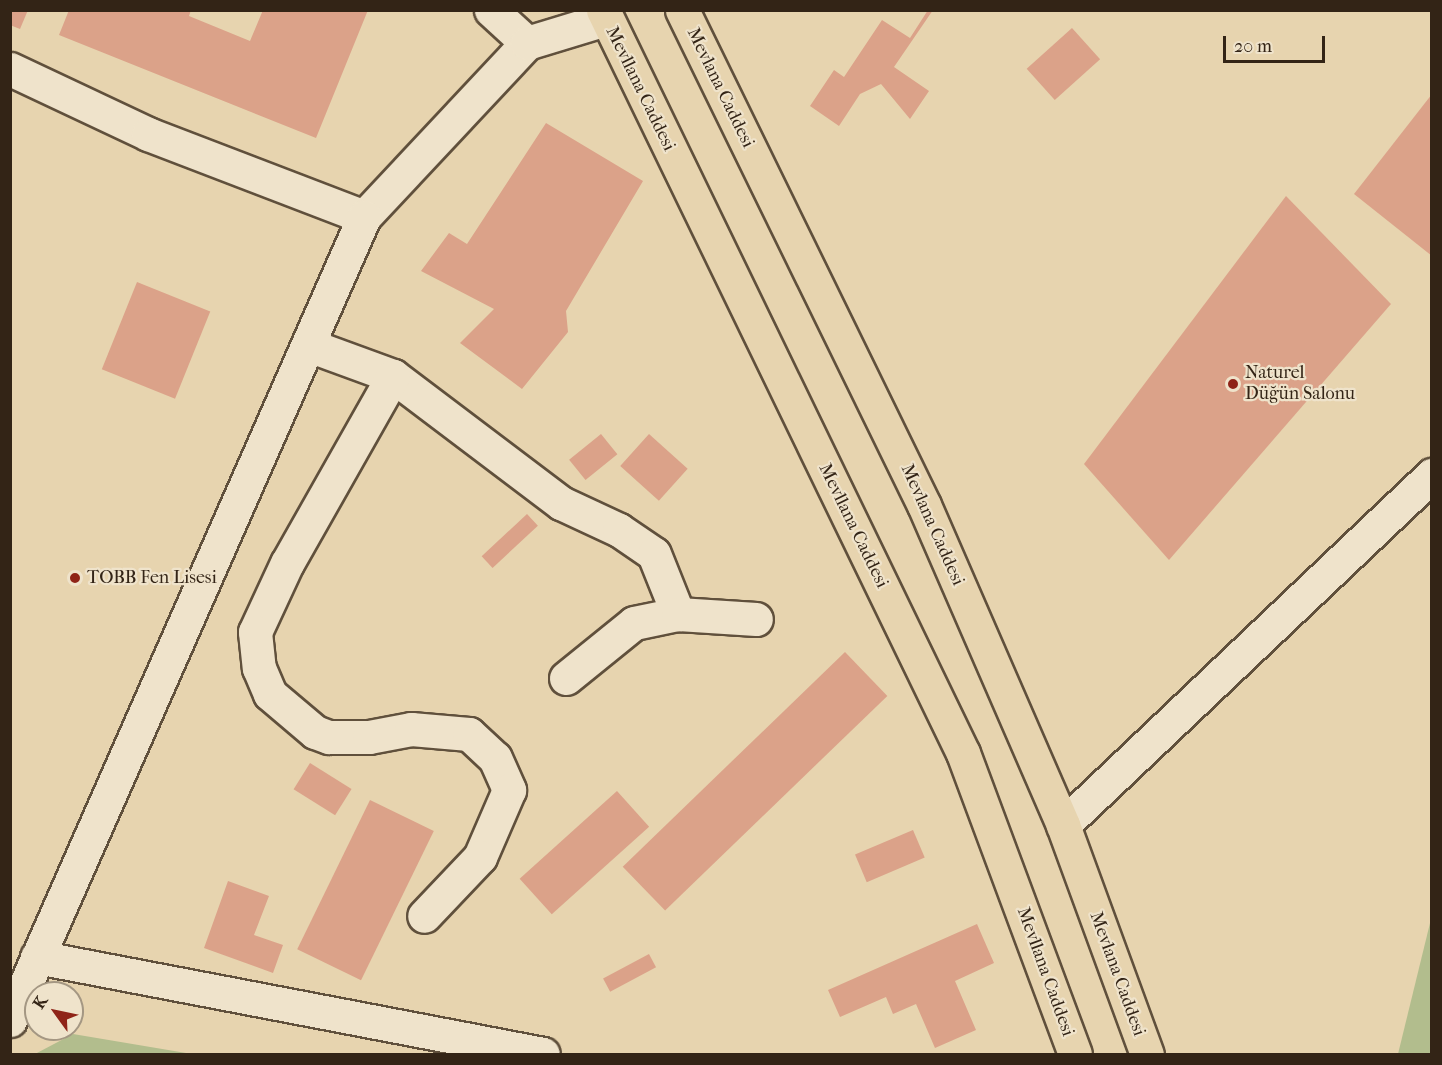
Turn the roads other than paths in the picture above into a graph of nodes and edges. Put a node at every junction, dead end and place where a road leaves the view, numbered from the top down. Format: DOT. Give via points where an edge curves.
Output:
graph roads {
  1 [pos="491,10"];
  2 [pos="682,10"];
  3 [pos="604,15"];
  4 [pos="527,43"];
  5 [pos="10,69"];
  6 [pos="364,217"];
  7 [pos="308,345"];
  8 [pos="393,376"];
  9 [pos="1431,475"];
  10 [pos="678,614"];
  11 [pos="756,620"];
  12 [pos="567,678"];
  13 [pos="1064,825"];
  14 [pos="424,916"];
  15 [pos="38,957"];
  16 [pos="10,1020"];
  17 [pos="543,1054"];
  18 [pos="1075,1054"];
  19 [pos="1147,1054"];
  1 -- 4 [label="street"];
  2 -- 13 [label="main road, Mevlana Caddesi" via="924,505"];
  3 -- 4 [label="street"];
  3 -- 18 [label="main road, Mevllana Caddesi" via="963,753"];
  4 -- 6 [label="street"];
  5 -- 6 [label="street" via="148,134"];
  6 -- 7 [label="street"];
  7 -- 8 [label="street"];
  7 -- 15 [label="street"];
  8 -- 10 [label="street" via="561,503 619,530 654,554"];
  8 -- 14 [label="street" via="286,563 255,632 259,668 270,694 315,732 328,737 369,738 411,729 469,734 495,758 509,790 480,857"];
  9 -- 13 [label="street"];
  10 -- 11 [label="street"];
  10 -- 12 [label="street" via="634,623"];
  13 -- 19 [label="main road, Mevlana Caddesi"];
  15 -- 16 [label="street"];
  15 -- 17 [label="street"];
}
